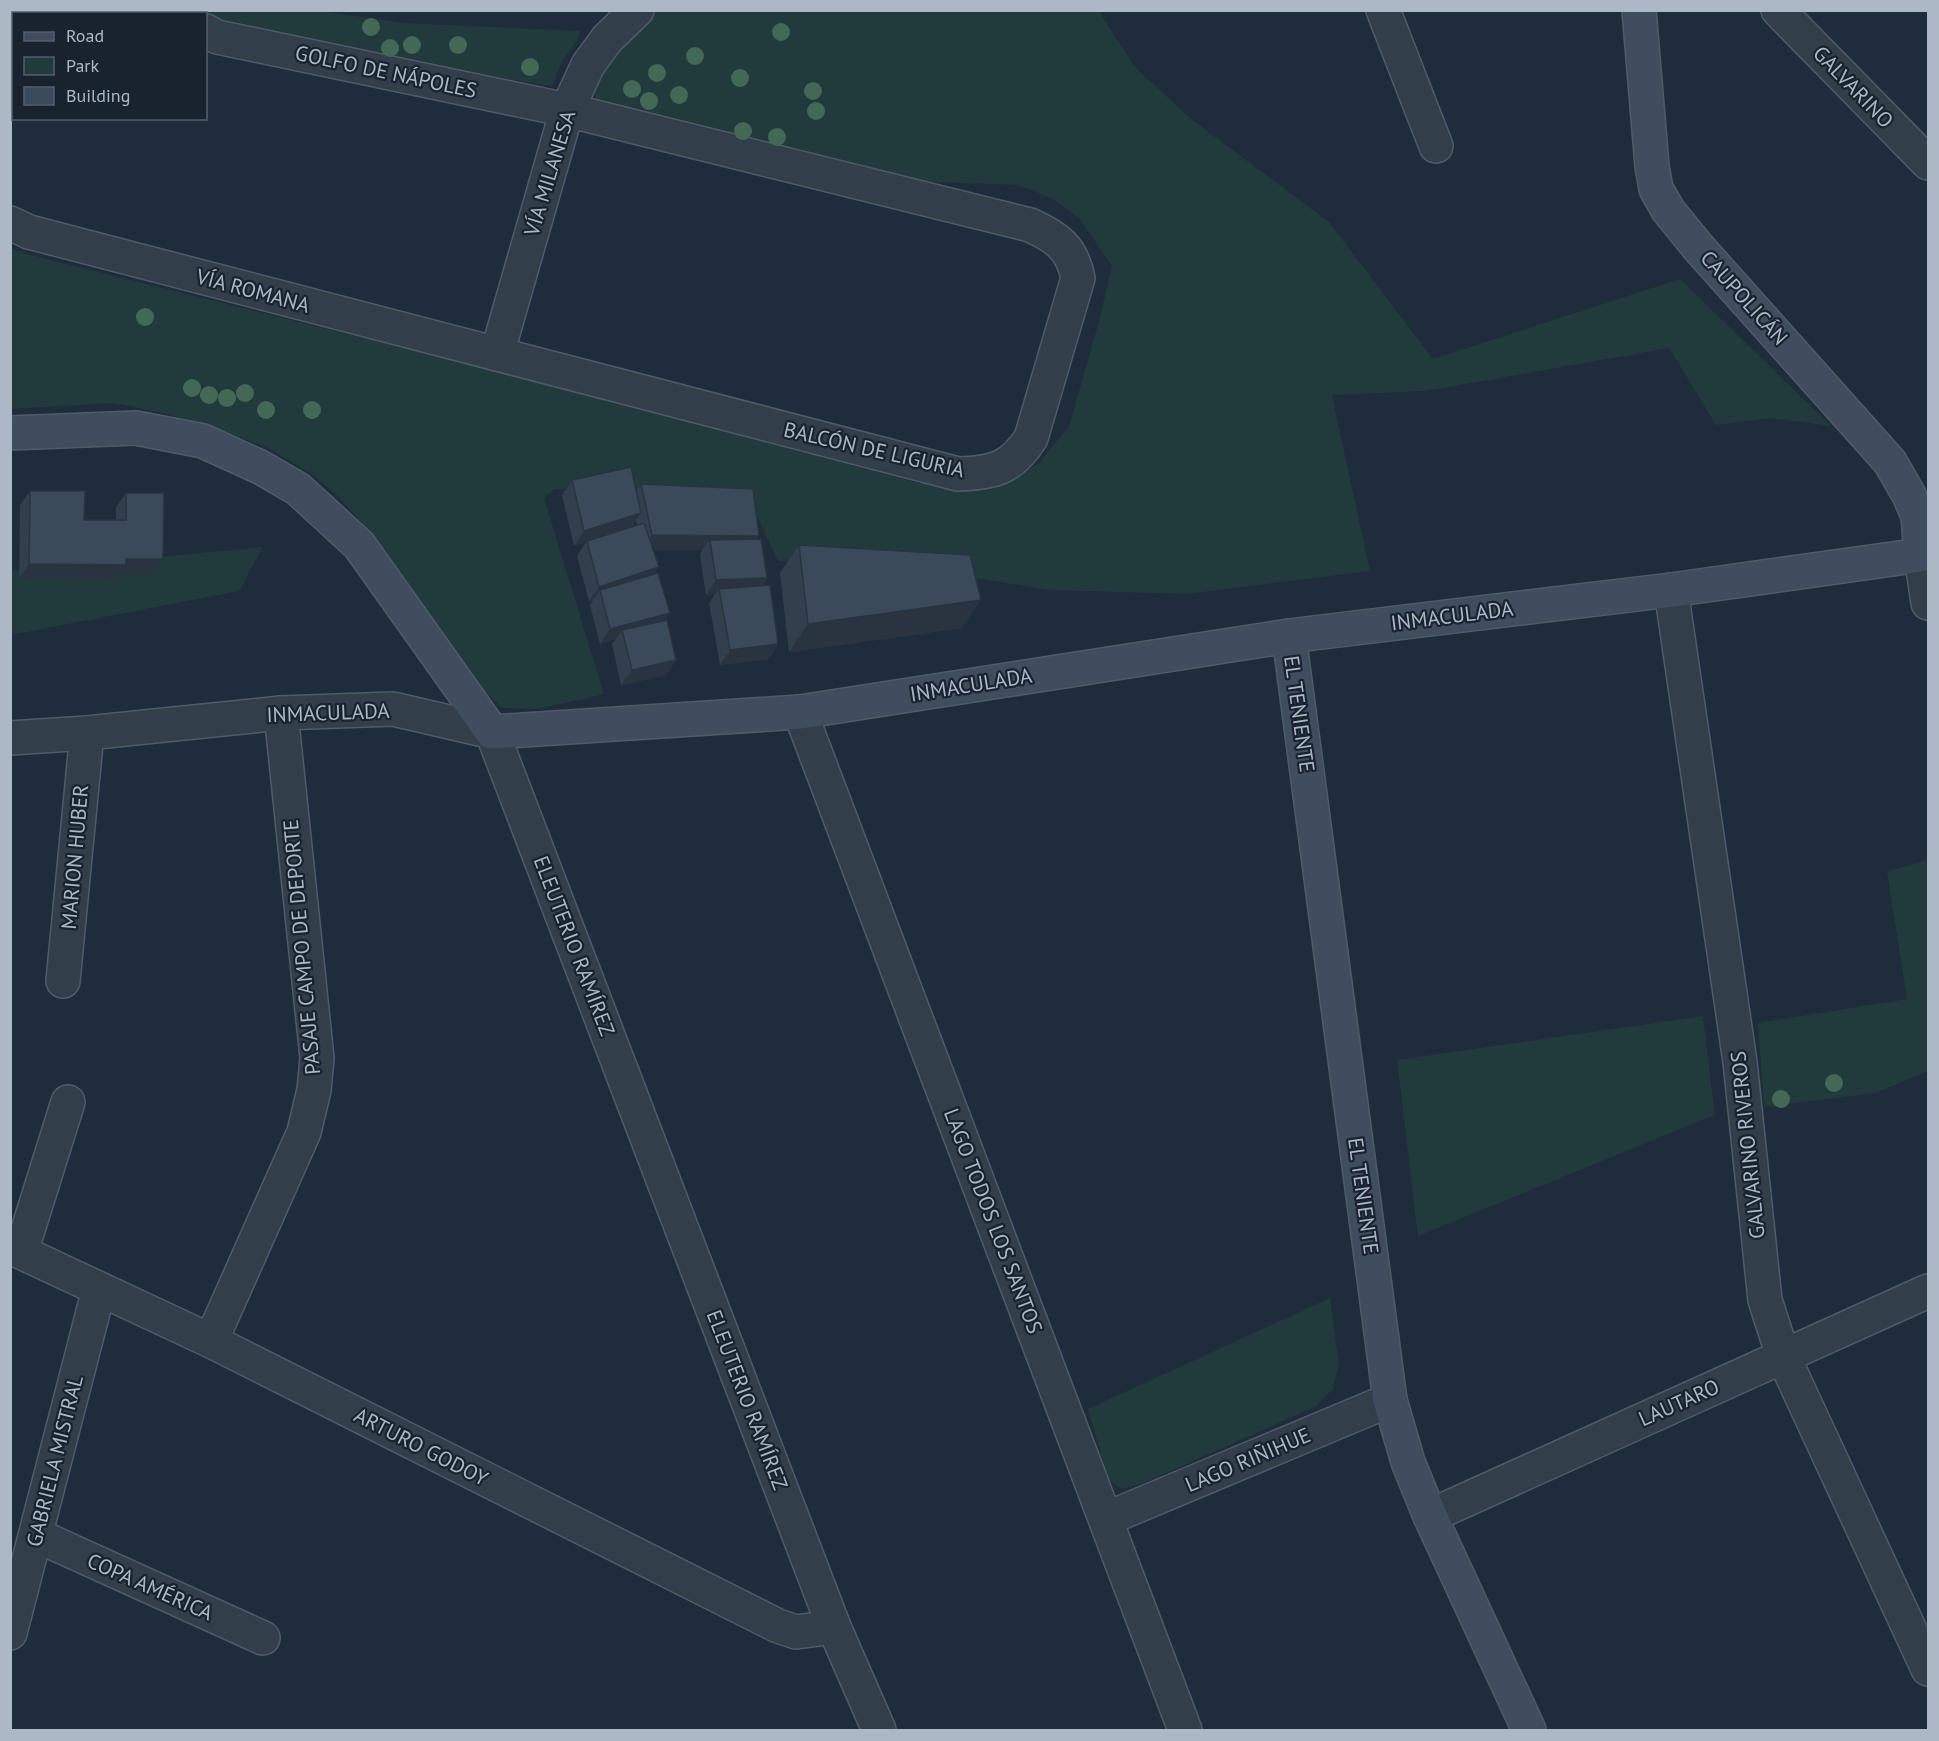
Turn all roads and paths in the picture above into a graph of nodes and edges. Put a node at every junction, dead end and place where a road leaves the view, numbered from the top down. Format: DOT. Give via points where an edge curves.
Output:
graph roads {
  1 [pos="637,10"];
  2 [pos="1383,10"];
  3 [pos="1639,10"];
  4 [pos="1778,10"];
  5 [pos="207,31"];
  6 [pos="567,110"];
  7 [pos="1436,146"];
  8 [pos="1929,163"];
  9 [pos="10,223"];
  10 [pos="497,354"];
  11 [pos="10,433"];
  12 [pos="1925,555"];
  13 [pos="1671,590"];
  14 [pos="1929,603"];
  15 [pos="1289,636"];
  16 [pos="800,712"];
  17 [pos="280,713"];
  18 [pos="492,732"];
  19 [pos="87,733"];
  20 [pos="10,738"];
  21 [pos="63,981"];
  22 [pos="68,1102"];
  23 [pos="16,1249"];
  24 [pos="99,1289"];
  25 [pos="1929,1291"];
  26 [pos="211,1341"];
  27 [pos="1783,1356"];
  28 [pos="1390,1400"];
  29 [pos="1430,1516"];
  30 [pos="1106,1519"];
  31 [pos="36,1535"];
  32 [pos="834,1627"];
  33 [pos="10,1633"];
  34 [pos="264,1638"];
  35 [pos="1927,1660"];
  36 [pos="879,1731"];
  37 [pos="1185,1731"];
  38 [pos="1529,1731"];
  1 -- 6 [label="street, VÍA MILANESA" via="588,65"];
  2 -- 7 [label="street"];
  3 -- 12 [label="street, CAUPOLICÁN" via="1656,189 1698,247 1890,462 1918,516"];
  4 -- 8 [label="street, GALVARINO"];
  5 -- 6 [label="street, GOLFO DE NÁPOLES" via="217,38"];
  6 -- 10 [label="street, VÍA MILANESA"];
  6 -- 10 [label="street, BALCÓN DE LIGURIA" via="1030,225 1051,234 1066,248 1075,261 1078,278 1031,438 1011,462 985,473 958,474"];
  9 -- 10 [label="street, VÍA ROMANA" via="29,232"];
  11 -- 18 [label="street, ELEUTERIO RAMÍREZ" via="136,428 203,441 298,489 358,545"];
  12 -- 13 [label="street, INMACULADA"];
  12 -- 14 [label="street"];
  13 -- 15 [label="street, INMACULADA"];
  13 -- 27 [label="street, GALVARINO RIVEROS" via="1740,1062 1765,1300"];
  15 -- 16 [label="street, INMACULADA"];
  15 -- 28 [label="street, EL TENIENTE"];
  16 -- 18 [label="street, INMACULADA"];
  16 -- 30 [label="street, LAGO TODOS LOS SANTOS"];
  17 -- 18 [label="street, INMACULADA" via="393,709"];
  17 -- 19 [label="street, INMACULADA"];
  17 -- 26 [label="street, PASAJE CAMPO DE DEPORTE" via="316,1058 314,1090 304,1132"];
  18 -- 32 [label="street, ELEUTERIO RAMÍREZ"];
  19 -- 20 [label="street, INMACULADA"];
  19 -- 21 [label="street, MARION HUBER"];
  22 -- 23 [label="street"];
  23 -- 24 [label="street, ARTURO GODOY"];
  24 -- 26 [label="street, ARTURO GODOY"];
  24 -- 31 [label="street, GABRIELA MISTRAL"];
  25 -- 27 [label="street, LAUTARO"];
  26 -- 32 [label="street, ARTURO GODOY" via="778,1626 796,1632"];
  27 -- 29 [label="street, LAUTARO"];
  27 -- 35 [label="street, GALVARINO RIVEROS"];
  28 -- 29 [label="street, EL TENIENTE" via="1408,1462"];
  28 -- 30 [label="street, LAGO RIÑIHUE"];
  29 -- 38 [label="street, EL TENIENTE"];
  30 -- 37 [label="street, LAGO TODOS LOS SANTOS"];
  31 -- 33 [label="street, GABRIELA MISTRAL"];
  31 -- 34 [label="street, COPA AMÉRICA"];
  32 -- 36 [label="street, ELEUTERIO RAMÍREZ"];
}
